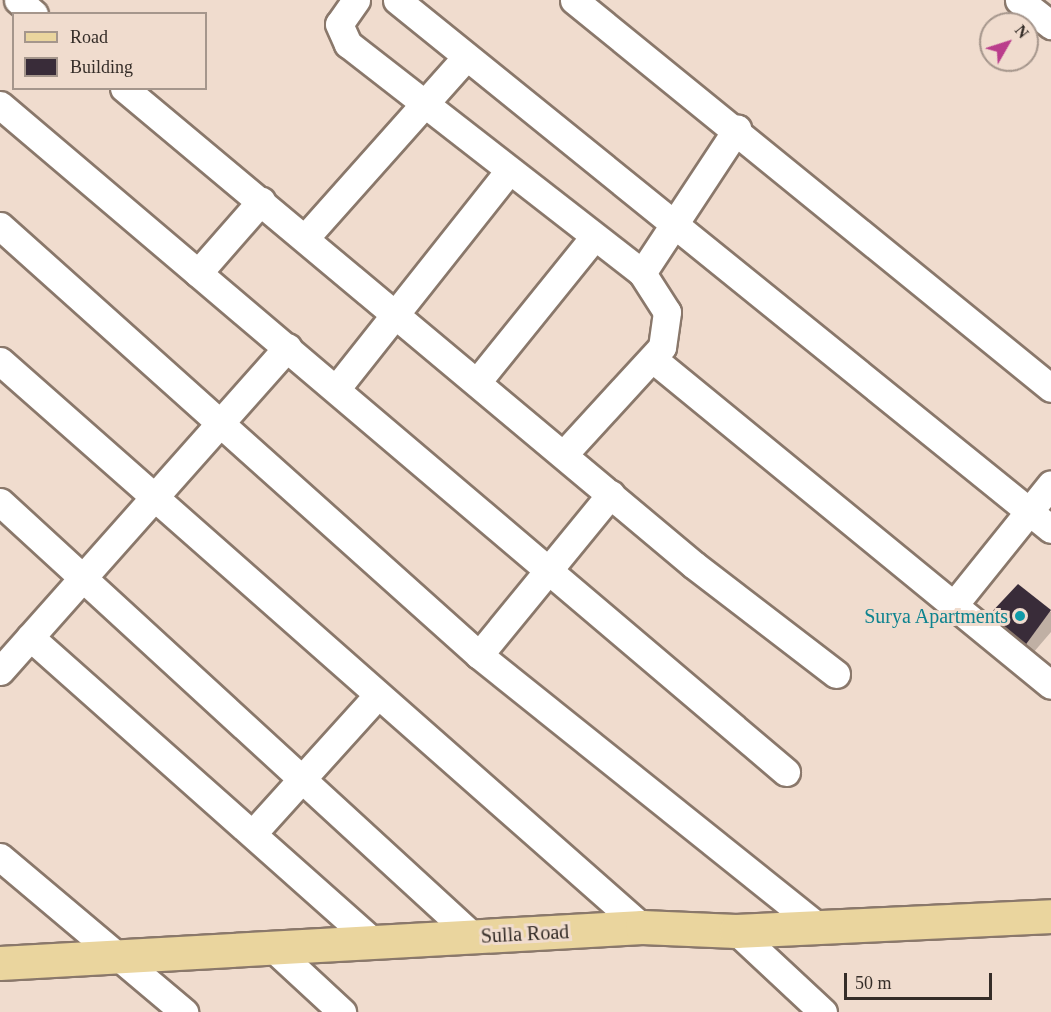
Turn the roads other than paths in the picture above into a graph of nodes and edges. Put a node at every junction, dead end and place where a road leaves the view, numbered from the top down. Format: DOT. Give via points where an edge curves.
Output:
graph roads {
  1 [pos="18,0"];
  2 [pos="356,0"];
  3 [pos="397,0"];
  4 [pos="574,0"];
  5 [pos="1019,0"];
  6 [pos="32,12"];
  7 [pos="1051,25"];
  8 [pos="466,57"];
  9 [pos="126,90"];
  10 [pos="420,103"];
  11 [pos="0,105"];
  12 [pos="737,129"];
  13 [pos="508,172"];
  14 [pos="261,201"];
  15 [pos="677,223"];
  16 [pos="0,226"];
  17 [pos="594,237"];
  18 [pos="305,238"];
  19 [pos="198,273"];
  20 [pos="642,273"];
  21 [pos="394,311"];
  22 [pos="288,347"];
  23 [pos="653,359"];
  24 [pos="0,361"];
  25 [pos="477,382"];
  26 [pos="1051,388"];
  27 [pos="336,389"];
  28 [pos="219,422"];
  29 [pos="564,454"];
  30 [pos="1051,484"];
  31 [pos="611,494"];
  32 [pos="152,496"];
  33 [pos="0,502"];
  34 [pos="1029,512"];
  35 [pos="1051,529"];
  36 [pos="546,573"];
  37 [pos="82,578"];
  38 [pos="953,606"];
  39 [pos="30,637"];
  40 [pos="479,655"];
  41 [pos="0,671"];
  42 [pos="836,674"];
  43 [pos="1051,685"];
  44 [pos="377,696"];
  45 [pos="786,772"];
  46 [pos="303,780"];
  47 [pos="254,832"];
  48 [pos="0,857"];
  49 [pos="1051,916"];
  50 [pos="816,925"];
  51 [pos="642,927"];
  52 [pos="736,931"];
  53 [pos="475,938"];
  54 [pos="375,943"];
  55 [pos="274,949"];
  56 [pos="114,953"];
  57 [pos="0,963"];
  58 [pos="184,1012"];
  59 [pos="342,1012"];
  60 [pos="823,1012"];
  1 -- 6 [label="street"];
  2 -- 10 [label="street" via="339,24 341,32"];
  3 -- 8 [label="street"];
  4 -- 12 [label="street"];
  5 -- 7 [label="street"];
  8 -- 10 [label="street"];
  8 -- 15 [label="street"];
  9 -- 14 [label="street"];
  10 -- 13 [label="street"];
  10 -- 18 [label="street"];
  11 -- 19 [label="street"];
  12 -- 15 [label="street"];
  12 -- 26 [label="street"];
  13 -- 17 [label="street"];
  13 -- 21 [label="street"];
  14 -- 18 [label="street"];
  14 -- 19 [label="street"];
  15 -- 20 [label="street"];
  15 -- 34 [label="street"];
  16 -- 28 [label="street"];
  17 -- 20 [label="street"];
  17 -- 25 [label="street"];
  18 -- 21 [label="street"];
  19 -- 22 [label="street"];
  20 -- 23 [label="street" via="667,312 662,347"];
  21 -- 25 [label="street"];
  21 -- 27 [label="street"];
  22 -- 27 [label="street"];
  22 -- 28 [label="street"];
  23 -- 29 [label="street"];
  23 -- 38 [label="street"];
  24 -- 32 [label="street"];
  25 -- 29 [label="street"];
  27 -- 36 [label="street"];
  28 -- 32 [label="street"];
  28 -- 40 [label="street"];
  29 -- 31 [label="street"];
  30 -- 34 [label="street"];
  31 -- 36 [label="street"];
  31 -- 42 [label="street"];
  32 -- 37 [label="street"];
  32 -- 44 [label="street"];
  33 -- 37 [label="street"];
  34 -- 35 [label="street"];
  34 -- 38 [label="street"];
  36 -- 40 [label="street"];
  36 -- 45 [label="street"];
  37 -- 39 [label="street"];
  37 -- 46 [label="street"];
  38 -- 43 [label="street"];
  39 -- 41 [label="street"];
  39 -- 47 [label="street"];
  40 -- 50 [label="street"];
  44 -- 46 [label="street"];
  44 -- 51 [label="street"];
  46 -- 47 [label="street"];
  46 -- 53 [label="street"];
  47 -- 54 [label="street"];
  48 -- 56 [label="street"];
  49 -- 50 [label="main road, Sulla Road"];
  50 -- 52 [label="main road, Sulla Road"];
  51 -- 52 [label="main road, Sulla Road"];
  51 -- 53 [label="main road, Sulla Road"];
  52 -- 60 [label="street"];
  53 -- 54 [label="main road, Sulla Road"];
  54 -- 55 [label="main road, Sulla Road"];
  55 -- 56 [label="main road, Sulla Road"];
  55 -- 59 [label="street"];
  56 -- 57 [label="main road, Sulla Road"];
  56 -- 58 [label="street"];
}
